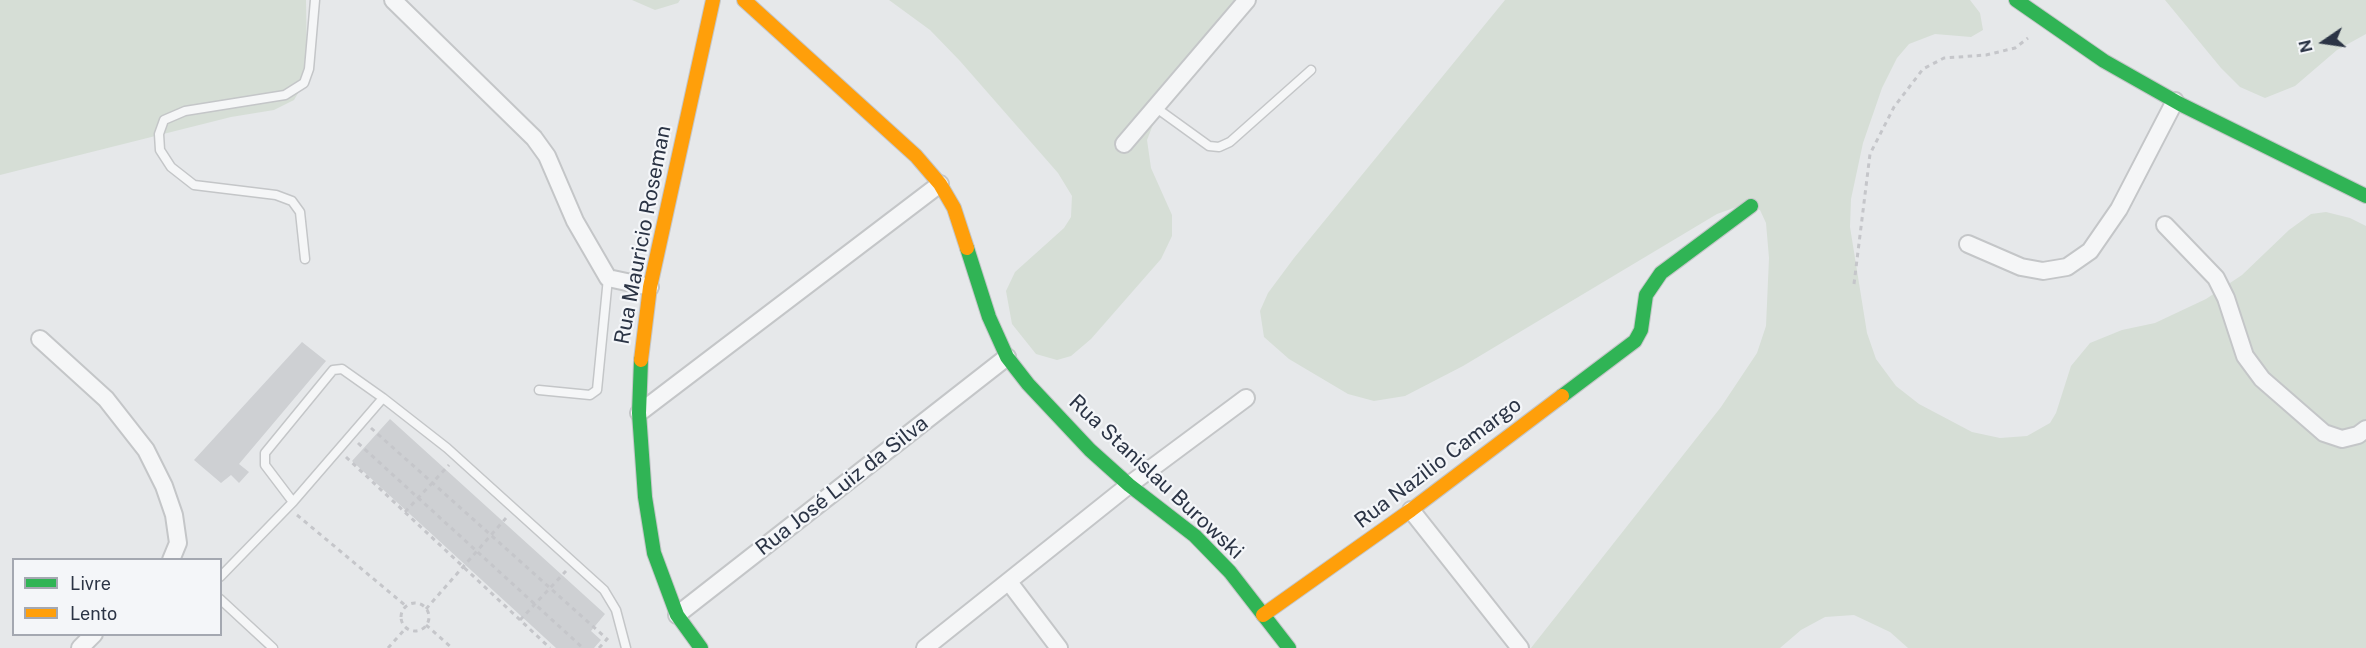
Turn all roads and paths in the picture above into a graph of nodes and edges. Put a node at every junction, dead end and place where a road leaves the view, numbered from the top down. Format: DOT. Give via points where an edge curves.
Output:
graph roads {
  1 [pos="315,0"];
  2 [pos="393,0"];
  3 [pos="713,0"];
  4 [pos="744,0"];
  5 [pos="1247,0"];
  6 [pos="2016,0"];
  7 [pos="2047,24"];
  8 [pos="1311,70"];
  9 [pos="2175,101"];
  10 [pos="1155,107"];
  11 [pos="1124,144"];
  12 [pos="940,184"];
  13 [pos="2366,196"];
  14 [pos="1751,206"];
  15 [pos="2165,225"];
  16 [pos="1968,244"];
  17 [pos="305,259"];
  18 [pos="608,278"];
  19 [pos="1854,284"];
  20 [pos="650,287"];
  21 [pos="40,339"];
  22 [pos="1007,357"];
  23 [pos="539,390"];
  24 [pos="383,398"];
  25 [pos="1246,398"];
  26 [pos="639,413"];
  27 [pos="363,421"];
  28 [pos="2366,429"];
  29 [pos="350,436"];
  30 [pos="343,453"];
  31 [pos="457,457"];
  32 [pos="432,482"];
  33 [pos="1129,485"];
  34 [pos="418,498"];
  35 [pos="291,505"];
  36 [pos="514,509"];
  37 [pos="1411,510"];
  38 [pos="405,512"];
  39 [pos="492,535"];
  40 [pos="477,551"];
  41 [pos="172,558"];
  42 [pos="573,562"];
  43 [pos="463,567"];
  44 [pos="222,576"];
  45 [pos="1009,582"];
  46 [pos="550,587"];
  47 [pos="222,601"];
  48 [pos="535,604"];
  49 [pos="406,606"];
  50 [pos="426,609"];
  51 [pos="677,615"];
  52 [pos="1263,615"];
  53 [pos="520,620"];
  54 [pos="426,625"];
  55 [pos="406,628"];
  56 [pos="92,636"];
  57 [pos="607,639"];
  58 [pos="697,647"];
  59 [pos="80,648"];
  60 [pos="273,648"];
  61 [pos="388,648"];
  62 [pos="452,648"];
  63 [pos="550,648"];
  64 [pos="583,648"];
  65 [pos="626,648"];
  66 [pos="925,648"];
  67 [pos="1059,648"];
  68 [pos="1289,648"];
  69 [pos="1520,648"];
  1 -- 17 [label="lane" via="309,69 304,83 285,95 185,111 164,120 159,134 160,150 171,167 194,185 276,195 292,201 300,212"];
  2 -- 18 [label="street" via="534,138 547,156 574,221"];
  3 -- 20 [label="main road, Rua Mauricio Roseman"];
  4 -- 12 [label="main road, Rua Stanislau Burowski" via="916,156"];
  5 -- 10 [label="street"];
  6 -- 7 [label="main road"];
  7 -- 9 [label="main road"];
  7 -- 19 [label="path" via="2015,48 1944,58 1923,69 1894,107 1870,154"];
  8 -- 10 [label="lane" via="1230,142 1219,147 1209,146"];
  9 -- 13 [label="main road"];
  9 -- 16 [label="street" via="2119,209 2090,251 2067,267 2043,271 2021,267"];
  10 -- 11 [label="street"];
  12 -- 22 [label="main road, Rua Stanislau Burowski" via="954,208 989,317"];
  12 -- 26 [label="street"];
  14 -- 37 [label="main road, Rua Nazilio Camargo" via="1651,284 1635,341"];
  15 -- 28 [label="street" via="2216,278 2245,356 2262,379 2324,433 2342,439"];
  18 -- 20 [label="street"];
  18 -- 23 [label="lane" via="597,390 590,395"];
  20 -- 26 [label="main road, Rua Mauricio Roseman" via="641,354"];
  21 -- 41 [label="street" via="106,399 146,450 174,515 178,543"];
  22 -- 33 [label="main road, Rua Stanislau Burowski" via="1090,450"];
  22 -- 51 [label="street, Rua José Luiz da Silva"];
  24 -- 27 [label="lane"];
  24 -- 31 [label="lane"];
  24 -- 35 [label="lane" via="342,369 333,370 265,453 265,465"];
  25 -- 33 [label="street"];
  26 -- 51 [label="main road, Rua Mauricio Roseman" via="654,553"];
  27 -- 29 [label="lane"];
  27 -- 32 [label="path"];
  29 -- 34 [label="path"];
  29 -- 35 [label="lane"];
  30 -- 38 [label="path"];
  31 -- 32 [label="path"];
  31 -- 36 [label="lane"];
  32 -- 34 [label="path"];
  32 -- 39 [label="path"];
  33 -- 45 [label="street"];
  33 -- 52 [label="main road, Rua Stanislau Burowski" via="1195,536 1230,572"];
  34 -- 38 [label="path"];
  34 -- 40 [label="path"];
  35 -- 44 [label="lane"];
  35 -- 49 [label="path"];
  36 -- 39 [label="path"];
  36 -- 42 [label="lane"];
  37 -- 52 [label="main road, Rua Nazilio Camargo"];
  37 -- 69 [label="street"];
  38 -- 43 [label="path"];
  39 -- 40 [label="path"];
  39 -- 46 [label="path"];
  40 -- 43 [label="path"];
  40 -- 48 [label="path"];
  42 -- 46 [label="path"];
  42 -- 65 [label="lane" via="611,600"];
  43 -- 50 [label="path"];
  43 -- 53 [label="path"];
  45 -- 66 [label="street"];
  45 -- 67 [label="street"];
  46 -- 48 [label="path"];
  46 -- 57 [label="path"];
  47 -- 60 [label="lane"];
  48 -- 53 [label="path"];
  48 -- 64 [label="path"];
  49 -- 50 [label="path" via="417,603"];
  49 -- 55 [label="path" via="401,620"];
  50 -- 54 [label="path"];
  51 -- 58 [label="main road, Rua Mauricio Roseman"];
  52 -- 68 [label="main road, Rua Stanislau Burowski"];
  53 -- 63 [label="path"];
  54 -- 55 [label="path" via="416,631"];
  54 -- 62 [label="path"];
  55 -- 61 [label="path"];
  56 -- 59 [label="street"];
}
